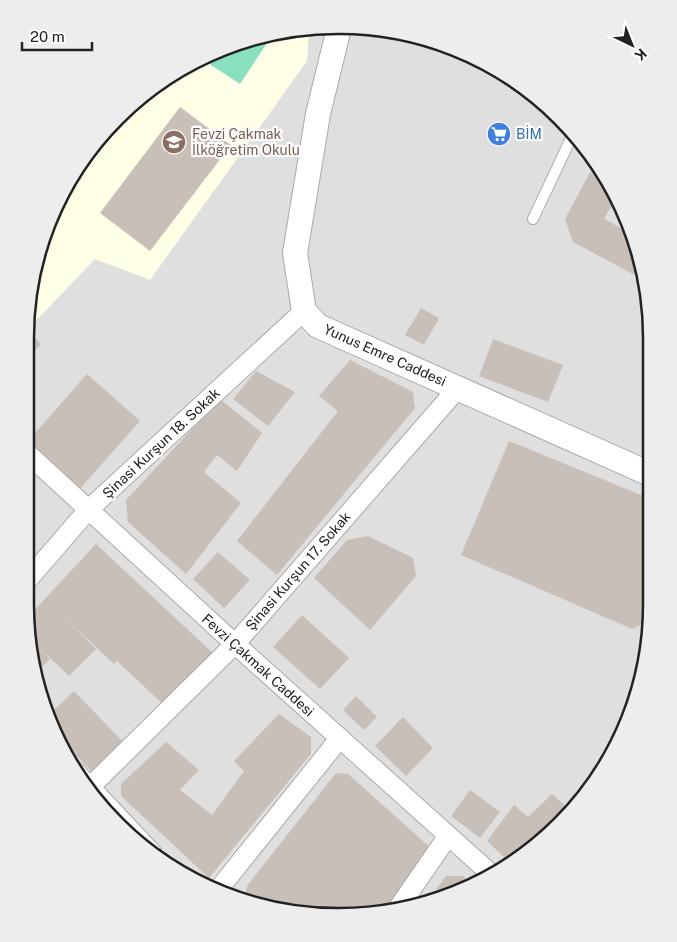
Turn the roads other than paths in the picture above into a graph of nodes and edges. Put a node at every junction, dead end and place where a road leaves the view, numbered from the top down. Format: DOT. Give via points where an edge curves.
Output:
graph roads {
  1 [pos="338,34"];
  2 [pos="570,140"];
  3 [pos="533,219"];
  4 [pos="304,311"];
  5 [pos="458,388"];
  6 [pos="34,460"];
  7 [pos="643,471"];
  8 [pos="88,510"];
  9 [pos="34,573"];
  10 [pos="235,644"];
  11 [pos="340,738"];
  12 [pos="93,784"];
  13 [pos="448,836"];
  14 [pos="486,870"];
  15 [pos="222,885"];
  16 [pos="403,901"];
  1 -- 4 [label="street" via="318,114 295,253"];
  2 -- 3 [label="lane"];
  4 -- 5 [label="street, Yunus Emre Caddesi" via="318,326"];
  4 -- 8 [label="street, Şinasi Kurşun 18. Sokak"];
  5 -- 7 [label="street, Yunus Emre Caddesi"];
  5 -- 10 [label="street, Şinasi Kurşun 17. Sokak"];
  6 -- 8 [label="street, Fevzi Çakmak Caddesi"];
  8 -- 9 [label="street, Şinasi Kurşun 18. Sokak"];
  8 -- 10 [label="street, Fevzi Çakmak Caddesi"];
  10 -- 11 [label="street, Fevzi Çakmak Caddesi"];
  10 -- 12 [label="street, Şinasi Kurşun 17. Sokak"];
  11 -- 13 [label="street, Fevzi Çakmak Caddesi"];
  11 -- 15 [label="street"];
  13 -- 14 [label="street, Fevzi Çakmak Caddesi"];
  13 -- 16 [label="street"];
}
